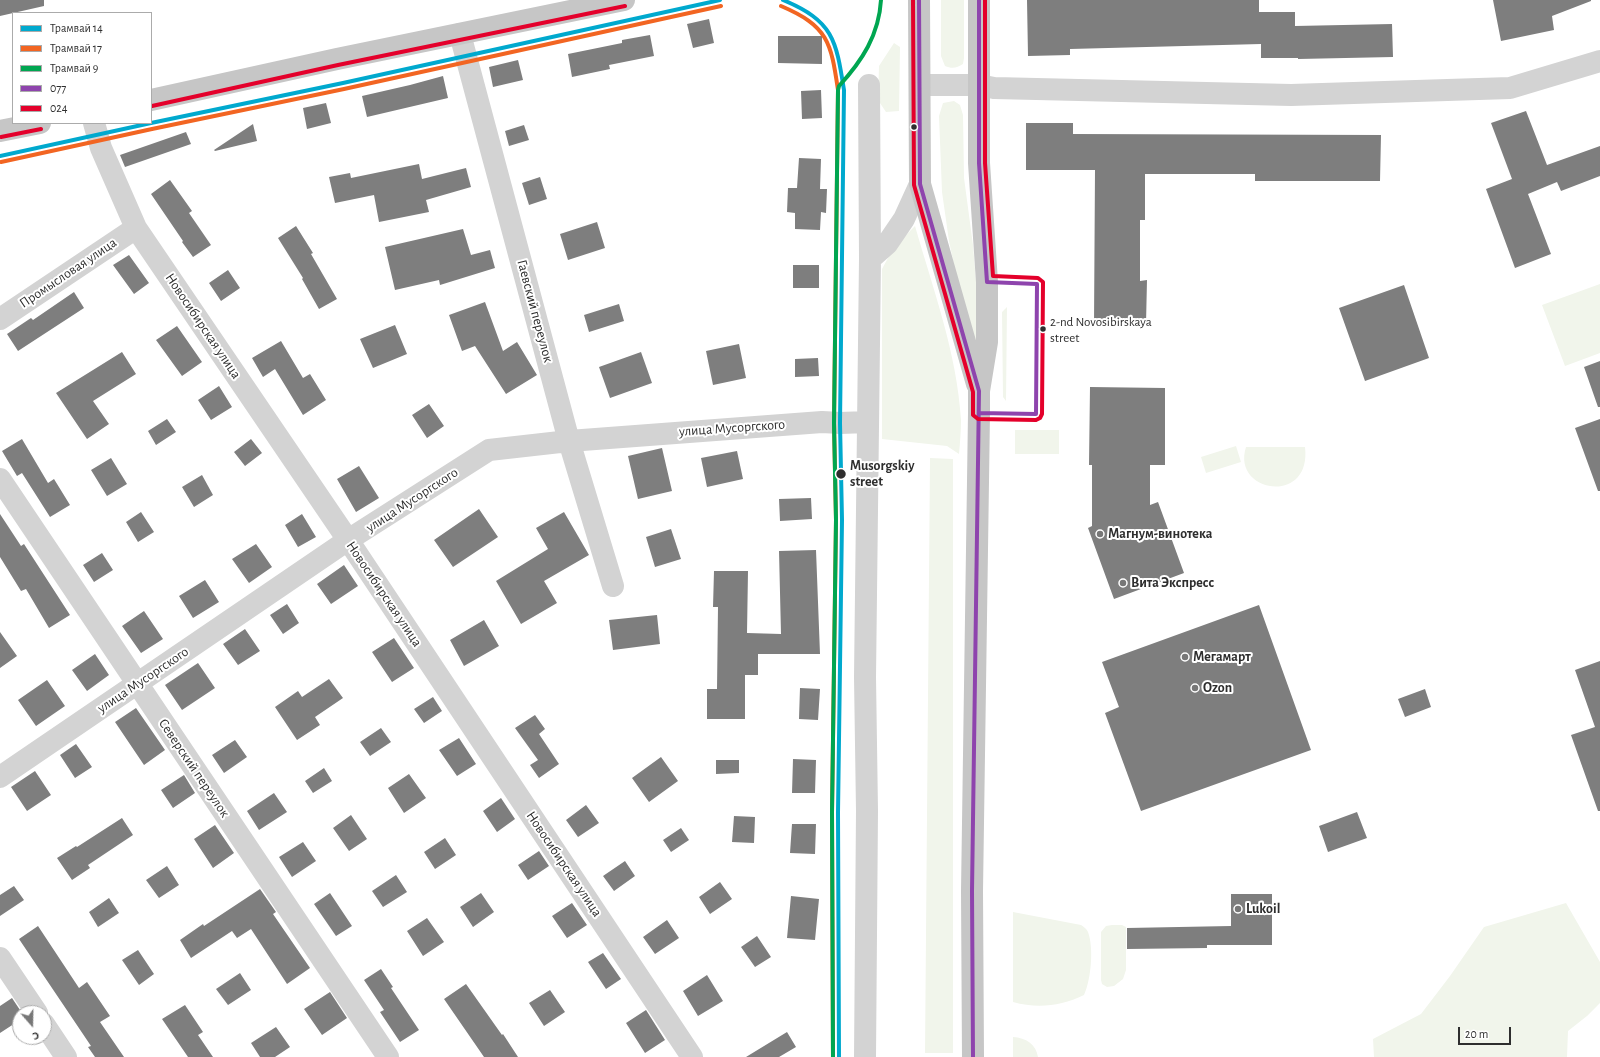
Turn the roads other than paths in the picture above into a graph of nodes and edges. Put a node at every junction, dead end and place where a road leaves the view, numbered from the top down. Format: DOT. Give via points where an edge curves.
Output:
graph roads {
  1 [pos="624,0"];
  2 [pos="919,0"];
  3 [pos="979,0"];
  4 [pos="460,34"];
  5 [pos="1600,61"];
  6 [pos="869,85"];
  7 [pos="920,85"];
  8 [pos="979,85"];
  9 [pos="152,100"];
  10 [pos="35,124"];
  11 [pos="94,124"];
  12 [pos="0,131"];
  13 [pos="920,184"];
  14 [pos="136,228"];
  15 [pos="870,259"];
  16 [pos="0,319"];
  17 [pos="979,391"];
  18 [pos="868,422"];
  19 [pos="569,441"];
  20 [pos="0,479"];
  21 [pos="348,540"];
  22 [pos="613,586"];
  23 [pos="138,683"];
  24 [pos="0,777"];
  25 [pos="0,958"];
  26 [pos="32,1005"];
  27 [pos="52,1036"];
  28 [pos="66,1057"];
  29 [pos="388,1057"];
  30 [pos="692,1057"];
  31 [pos="865,1057"];
  32 [pos="973,1057"];
  1 -- 4 [label="main road"];
  2 -- 7 [label="main road"];
  3 -- 8 [label="main road"];
  4 -- 9 [label="main road"];
  4 -- 19 [label="street, Гаевский переулок"];
  5 -- 8 [label="street" via="1510,88 1290,95 994,88"];
  6 -- 15 [label="street"];
  7 -- 8 [label="street"];
  7 -- 13 [label="main road"];
  8 -- 17 [label="main road" via="979,163 987,282 987,342"];
  10 -- 12 [label="main road"];
  11 -- 14 [label="street, Новосибирская улица" via="101,148"];
  13 -- 15 [label="street" via="904,220 887,244"];
  13 -- 17 [label="main road"];
  14 -- 16 [label="street, Промысловая улица"];
  14 -- 21 [label="street, Новосибирская улица"];
  15 -- 18 [label="street"];
  17 -- 32 [label="main road" via="972,891"];
  18 -- 19 [label="street, улица Мусоргского" via="822,422"];
  18 -- 31 [label="street"];
  19 -- 21 [label="street, улица Мусоргского" via="489,450"];
  19 -- 22 [label="street, Гаевский переулок"];
  20 -- 23 [label="street, Северский переулок"];
  21 -- 23 [label="street, улица Мусоргского"];
  21 -- 30 [label="street, Новосибирская улица"];
  23 -- 24 [label="street, улица Мусоргского"];
  23 -- 29 [label="street, Северский переулок"];
  25 -- 26 [label="street"];
  27 -- 28 [label="street"];
}
